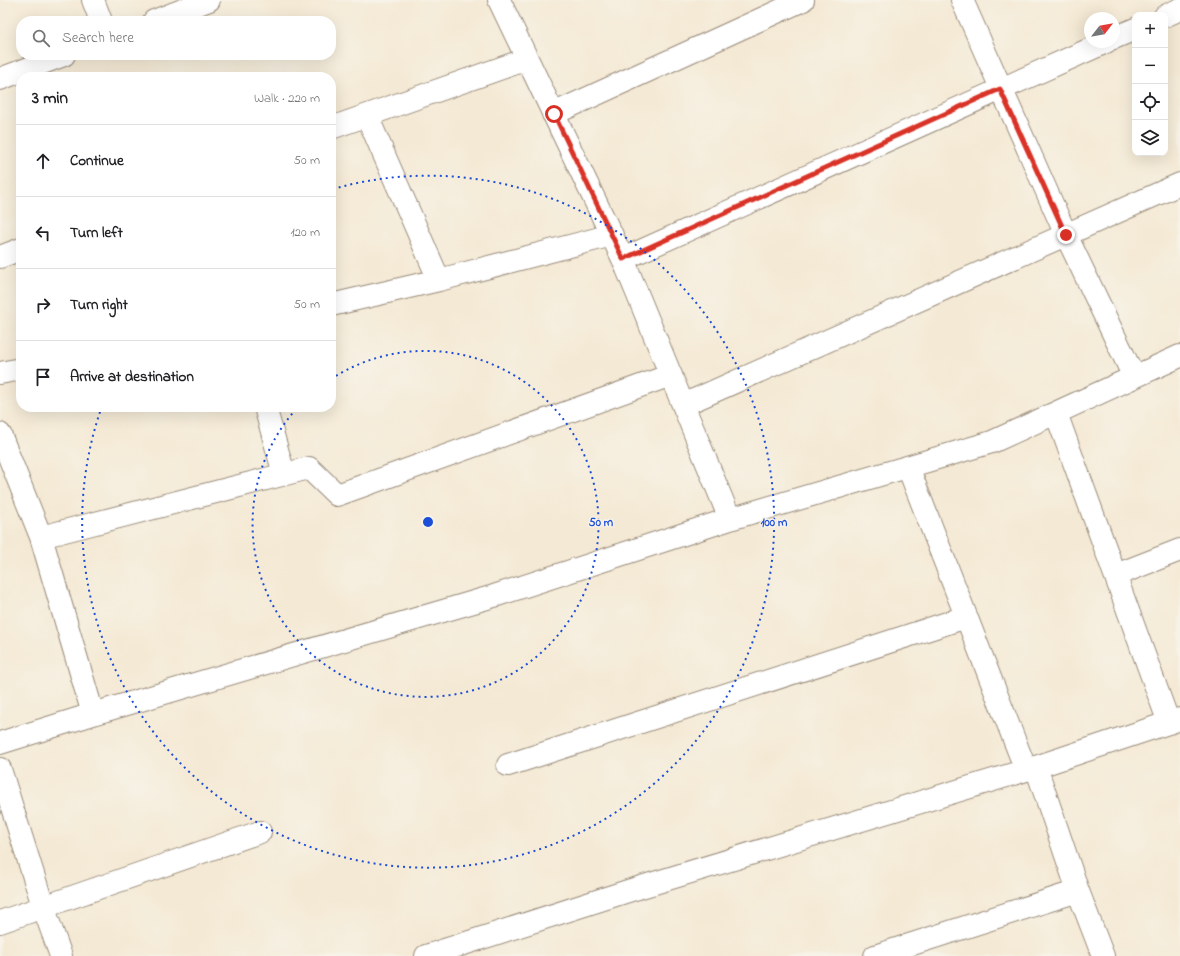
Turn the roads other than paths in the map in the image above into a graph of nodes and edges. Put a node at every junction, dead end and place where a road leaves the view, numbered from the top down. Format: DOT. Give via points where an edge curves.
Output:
graph roads {
  1 [pos="93,0"];
  2 [pos="209,0"];
  3 [pos="498,0"];
  4 [pos="803,0"];
  5 [pos="962,0"];
  6 [pos="1180,9"];
  7 [pos="1168,15"];
  8 [pos="99,16"];
  9 [pos="167,16"];
  10 [pos="1132,30"];
  11 [pos="1120,35"];
  12 [pos="1092,48"];
  13 [pos="527,59"];
  14 [pos="51,60"];
  15 [pos="19,72"];
  16 [pos="16,73"];
  17 [pos="0,79"];
  18 [pos="1000,89"];
  19 [pos="554,114"];
  20 [pos="367,116"];
  21 [pos="336,126"];
  22 [pos="1180,184"];
  23 [pos="612,235"];
  24 [pos="1066,235"];
  25 [pos="16,251"];
  26 [pos="0,257"];
  27 [pos="623,259"];
  28 [pos="439,280"];
  29 [pos="336,304"];
  30 [pos="1180,356"];
  31 [pos="16,370"];
  32 [pos="0,373"];
  33 [pos="671,376"];
  34 [pos="1134,377"];
  35 [pos="683,405"];
  36 [pos="266,412"];
  37 [pos="1056,413"];
  38 [pos="0,434"];
  39 [pos="908,467"];
  40 [pos="284,474"];
  41 [pos="730,519"];
  42 [pos="41,537"];
  43 [pos="1180,550"];
  44 [pos="1116,575"];
  45 [pos="966,617"];
  46 [pos="93,714"];
  47 [pos="1174,721"];
  48 [pos="0,744"];
  49 [pos="508,765"];
  50 [pos="1031,768"];
  51 [pos="0,769"];
  52 [pos="260,832"];
  53 [pos="1078,891"];
  54 [pos="44,906"];
  55 [pos="0,922"];
  56 [pos="61,956"];
  57 [pos="426,956"];
  58 [pos="876,956"];
  59 [pos="1103,956"];
  1 -- 8 [label="street"];
  2 -- 9 [label="street"];
  3 -- 13 [label="street"];
  4 -- 19 [label="street"];
  5 -- 18 [label="street"];
  6 -- 7 [label="street"];
  10 -- 11 [label="street"];
  12 -- 18 [label="street"];
  13 -- 19 [label="street"];
  13 -- 20 [label="street"];
  14 -- 15 [label="street"];
  16 -- 17 [label="street"];
  18 -- 24 [label="street"];
  18 -- 27 [label="street"];
  19 -- 23 [label="street"];
  20 -- 21 [label="street"];
  20 -- 28 [label="street"];
  22 -- 24 [label="street"];
  23 -- 27 [label="street"];
  23 -- 28 [label="street"];
  24 -- 34 [label="street"];
  24 -- 35 [label="street"];
  25 -- 26 [label="street"];
  27 -- 33 [label="street"];
  28 -- 29 [label="street"];
  30 -- 34 [label="street"];
  31 -- 32 [label="street"];
  33 -- 35 [label="street"];
  33 -- 40 [label="street" via="337,495 309,468"];
  34 -- 37 [label="street"];
  35 -- 41 [label="street"];
  36 -- 40 [label="street"];
  37 -- 39 [label="street" via="992,442"];
  37 -- 44 [label="street"];
  38 -- 42 [label="street"];
  39 -- 41 [label="street"];
  39 -- 45 [label="street"];
  40 -- 42 [label="street"];
  41 -- 46 [label="street" via="494,596"];
  42 -- 46 [label="street"];
  43 -- 44 [label="street"];
  44 -- 47 [label="street"];
  45 -- 49 [label="street"];
  45 -- 50 [label="street"];
  46 -- 48 [label="street"];
  47 -- 50 [label="street"];
  50 -- 53 [label="street"];
  50 -- 57 [label="street"];
  51 -- 54 [label="street"];
  52 -- 54 [label="street"];
  53 -- 58 [label="street"];
  53 -- 59 [label="street"];
  54 -- 55 [label="street"];
  54 -- 56 [label="street"];
}
